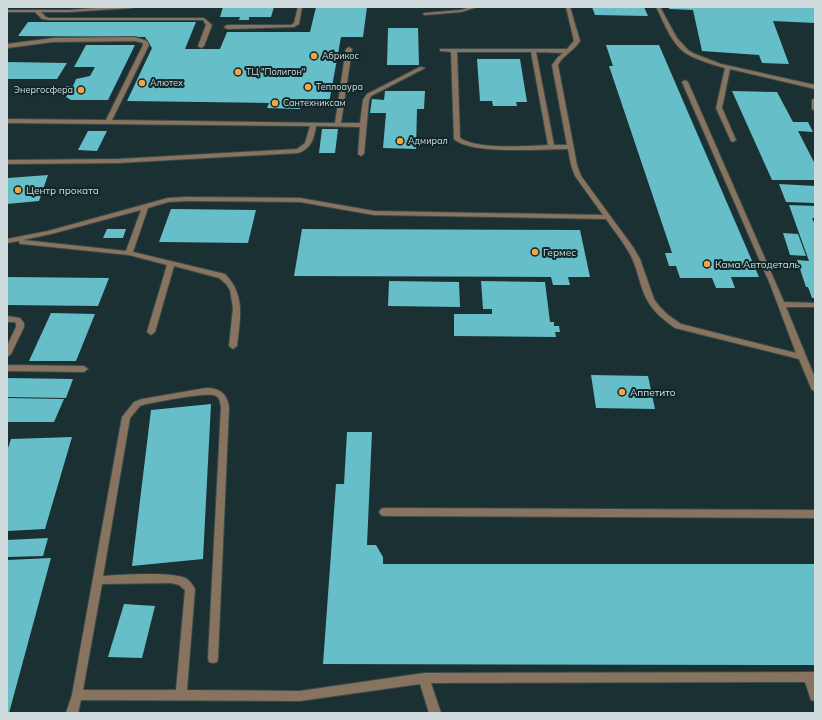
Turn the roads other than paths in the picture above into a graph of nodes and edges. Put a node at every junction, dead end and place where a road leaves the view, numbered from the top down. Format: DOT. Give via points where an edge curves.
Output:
graph roads {
  1 [pos="132,7"];
  2 [pos="300,7"];
  3 [pos="475,7"];
  4 [pos="568,7"];
  5 [pos="658,7"];
  6 [pos="36,11"];
  7 [pos="7,12"];
  8 [pos="425,14"];
  9 [pos="227,27"];
  10 [pos="7,46"];
  11 [pos="201,46"];
  12 [pos="349,49"];
  13 [pos="442,50"];
  14 [pos="454,50"];
  15 [pos="534,51"];
  16 [pos="567,51"];
  17 [pos="728,67"];
  18 [pos="422,68"];
  19 [pos="685,82"];
  20 [pos="815,87"];
  21 [pos="815,100"];
  22 [pos="815,109"];
  23 [pos="7,121"];
  24 [pos="108,122"];
  25 [pos="313,124"];
  26 [pos="338,124"];
  27 [pos="363,125"];
  28 [pos="734,140"];
  29 [pos="551,147"];
  30 [pos="571,147"];
  31 [pos="361,154"];
  32 [pos="7,162"];
  33 [pos="146,206"];
  34 [pos="609,217"];
  35 [pos="8,241"];
  36 [pos="129,253"];
  37 [pos="171,264"];
  38 [pos="782,304"];
  39 [pos="815,305"];
  40 [pos="7,319"];
  41 [pos="151,332"];
  42 [pos="233,346"];
  43 [pos="7,354"];
  44 [pos="802,357"];
  45 [pos="7,368"];
  46 [pos="84,369"];
  47 [pos="815,388"];
  48 [pos="384,512"];
  49 [pos="815,514"];
  50 [pos="97,580"];
  51 [pos="213,658"];
  52 [pos="812,677"];
  53 [pos="424,678"];
  54 [pos="77,695"];
  55 [pos="181,695"];
  56 [pos="815,696"];
  57 [pos="72,713"];
  58 [pos="435,713"];
  1 -- 6 [label="lane"];
  2 -- 9 [label="lane" via="296,24 292,26"];
  3 -- 8 [label="lane" via="461,11"];
  4 -- 16 [label="lane" via="577,40"];
  5 -- 17 [label="lane" via="675,39 686,51 704,60"];
  6 -- 7 [label="lane"];
  6 -- 11 [label="lane" via="44,18 50,19 204,19 209,24"];
  10 -- 24 [label="lane" via="53,40 135,39 145,42 146,45"];
  12 -- 26 [label="lane"];
  13 -- 14 [label="lane"];
  14 -- 15 [label="lane"];
  14 -- 29 [label="lane" via="457,139 460,143 473,147"];
  15 -- 16 [label="lane"];
  15 -- 29 [label="lane"];
  16 -- 30 [label="lane" via="555,65"];
  17 -- 20 [label="lane"];
  17 -- 28 [label="lane" via="719,108"];
  18 -- 27 [label="lane" via="369,95"];
  19 -- 38 [label="lane"];
  21 -- 22 [label="lane"];
  23 -- 24 [label="lane"];
  24 -- 25 [label="lane"];
  25 -- 26 [label="lane"];
  25 -- 32 [label="lane" via="310,141 306,148 298,151 118,161"];
  26 -- 27 [label="lane"];
  27 -- 31 [label="lane"];
  29 -- 30 [label="lane"];
  30 -- 34 [label="lane" via="578,176"];
  33 -- 34 [label="lane" via="186,198 288,199 374,213"];
  33 -- 35 [label="lane" via="49,233"];
  33 -- 36 [label="lane"];
  34 -- 44 [label="lane" via="635,256 646,293 662,316 678,326"];
  35 -- 36 [label="lane"];
  36 -- 37 [label="lane"];
  37 -- 41 [label="lane"];
  37 -- 42 [label="lane" via="222,276 228,281 237,299"];
  38 -- 39 [label="lane"];
  38 -- 44 [label="lane"];
  40 -- 43 [label="lane" via="20,322"];
  44 -- 47 [label="lane"];
  45 -- 46 [label="lane"];
  48 -- 49 [label="lane"];
  50 -- 51 [label="lane" via="126,416 130,409 145,401 206,391 214,391 221,395 225,407"];
  50 -- 54 [label="lane"];
  50 -- 55 [label="lane" via="171,579 186,583 190,589"];
  52 -- 53 [label="lane"];
  52 -- 56 [label="lane"];
  53 -- 55 [label="lane" via="300,696"];
  53 -- 58 [label="lane"];
  54 -- 55 [label="lane"];
  54 -- 57 [label="lane"];
}
